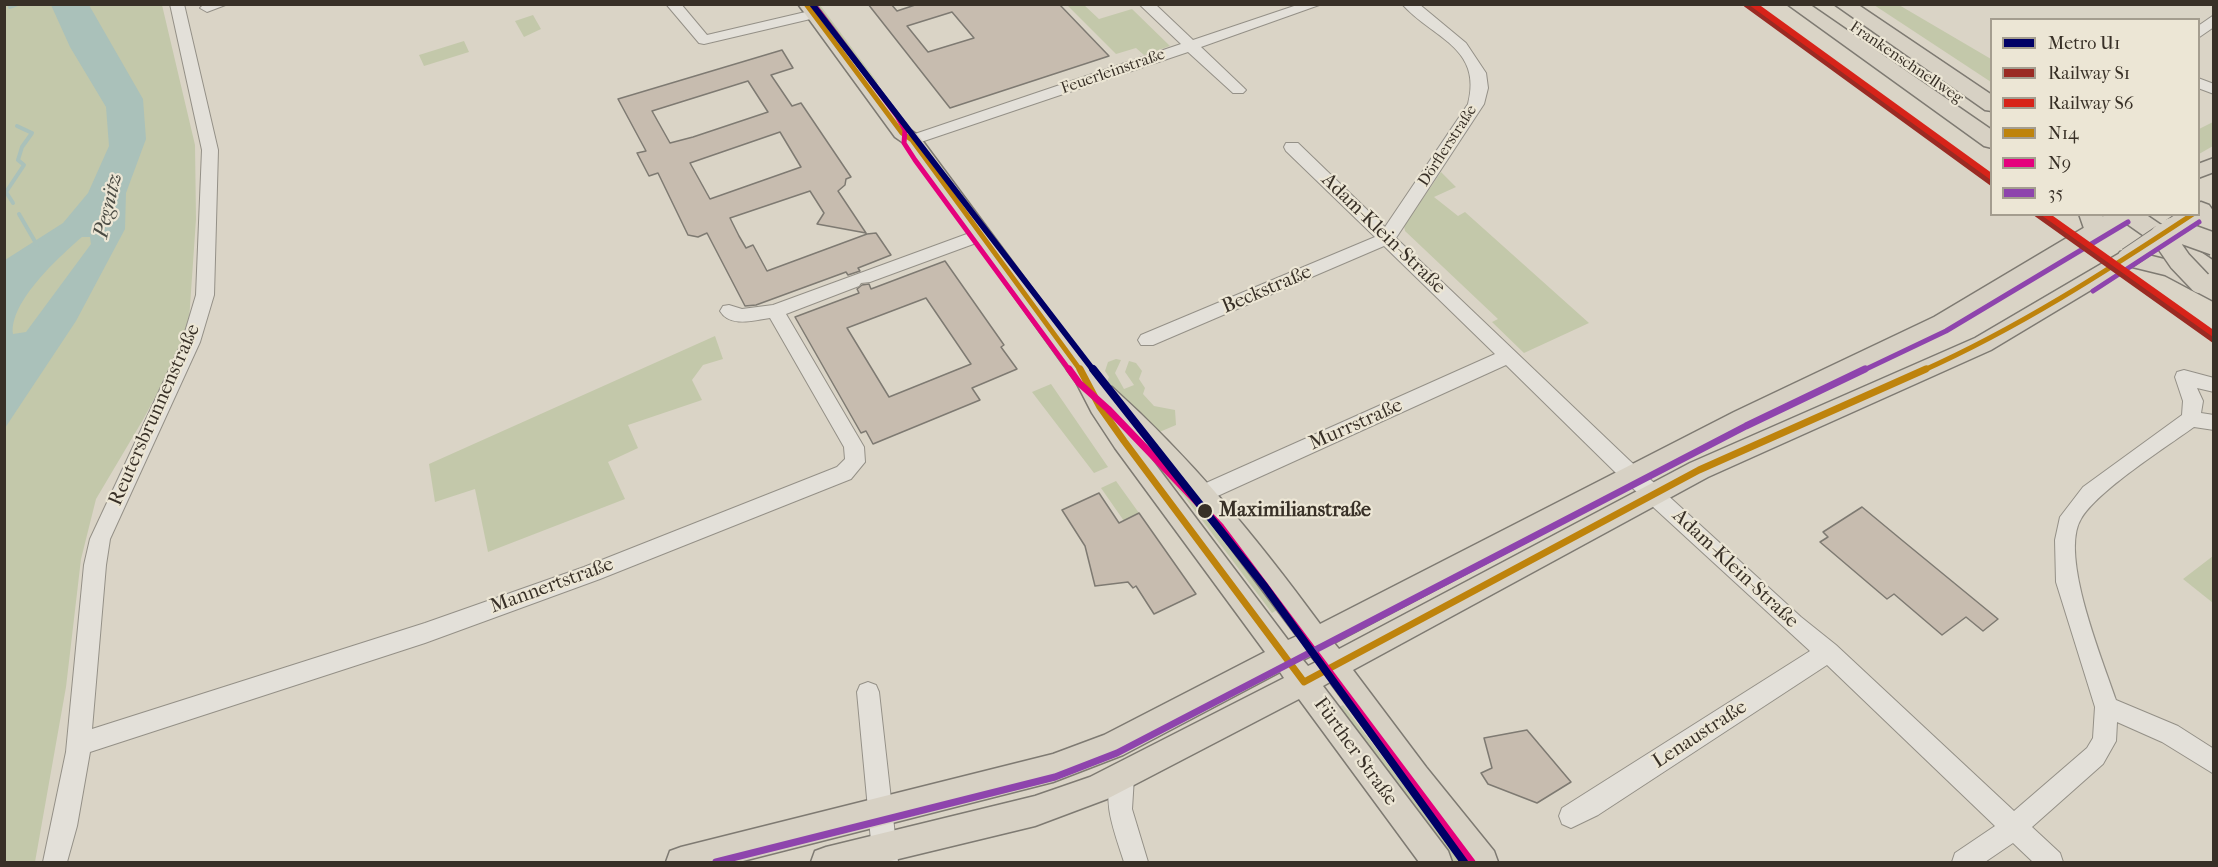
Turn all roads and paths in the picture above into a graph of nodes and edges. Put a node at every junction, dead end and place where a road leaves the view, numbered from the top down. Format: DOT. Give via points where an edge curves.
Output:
graph roads {
  1 [pos="177,4"];
  2 [pos="673,4"];
  3 [pos="1146,4"];
  4 [pos="1315,4"];
  5 [pos="1409,4"];
  6 [pos="1797,4"];
  7 [pos="1820,4"];
  8 [pos="1843,4"];
  9 [pos="1867,4"];
  10 [pos="815,8"];
  11 [pos="1281,9"];
  12 [pos="2214,19"];
  13 [pos="2200,33"];
  14 [pos="1190,46"];
  15 [pos="2200,83"];
  16 [pos="1990,85"];
  17 [pos="1238,90"];
  18 [pos="2214,90"];
  19 [pos="1990,104"];
  20 [pos="1990,120"];
  21 [pos="912,140"];
  22 [pos="1990,140"];
  23 [pos="1292,147"];
  24 [pos="2214,164"];
  25 [pos="2200,171"];
  26 [pos="2202,210"];
  27 [pos="2116,216"];
  28 [pos="2130,216"];
  29 [pos="2176,216"];
  30 [pos="2154,221"];
  31 [pos="2093,223"];
  32 [pos="2214,231"];
  33 [pos="981,235"];
  34 [pos="1387,238"];
  35 [pos="2214,244"];
  36 [pos="2214,253"];
  37 [pos="2128,258"];
  38 [pos="2209,283"];
  39 [pos="729,311"];
  40 [pos="775,311"];
  41 [pos="1147,340"];
  42 [pos="1508,356"];
  43 [pos="1086,378"];
  44 [pos="2214,385"];
  45 [pos="2191,419"];
  46 [pos="2214,423"];
  47 [pos="1632,475"];
  48 [pos="1204,493"];
  49 [pos="1654,495"];
  50 [pos="1317,640"];
  51 [pos="1828,652"];
  52 [pos="1285,656"];
  53 [pos="1334,666"];
  54 [pos="1304,682"];
  55 [pos="868,692"];
  56 [pos="2107,707"];
  57 [pos="78,745"];
  58 [pos="2214,763"];
  59 [pos="1122,777"];
  60 [pos="882,812"];
  61 [pos="1571,816"];
  62 [pos="66,825"];
  63 [pos="2014,827"];
  64 [pos="886,855"];
  65 [pos="55,862"];
  66 [pos="71,862"];
  67 [pos="681,862"];
  68 [pos="826,862"];
  69 [pos="1136,862"];
  70 [pos="1437,862"];
  71 [pos="1483,862"];
  72 [pos="1964,862"];
  73 [pos="2051,862"];
  1 -- 57 [label="street, Reutersbrunnenstraße" via="210,150 206,286 192,342 100,538"];
  2 -- 10 [label="street" via="704,40"];
  3 -- 14 [label="street"];
  4 -- 11 [label="street, Feuerleinstraße"];
  5 -- 34 [label="street, Dörflerstraße" via="1461,47 1475,63 1482,85 1476,104"];
  6 -- 22 [label="highway"];
  7 -- 20 [label="highway, Frankenschnellweg"];
  8 -- 19 [label="highway, Frankenschnellweg"];
  9 -- 16 [label="highway"];
  10 -- 21 [label="main road, Fürther Straße" via="905,111 914,129"];
  11 -- 14 [label="street, Feuerleinstraße"];
  12 -- 13 [label="street"];
  14 -- 17 [label="street"];
  14 -- 21 [label="street, Feuerleinstraße"];
  15 -- 18 [label="street"];
  21 -- 33 [label="main road, Fürther Straße"];
  23 -- 34 [label="street, Adam-Klein-Straße"];
  24 -- 25 [label="main road"];
  26 -- 32 [label="highway"];
  27 -- 31 [label="main road"];
  28 -- 38 [label="highway"];
  29 -- 30 [label="main road, bridge"];
  30 -- 35 [label="highway, bridge"];
  30 -- 36 [label="highway"];
  30 -- 37 [label="main road, bridge"];
  30 -- 38 [label="highway, bridge" via="2180,261"];
  31 -- 47 [label="main road" via="2052,257 1942,323"];
  33 -- 40 [label="street"];
  33 -- 43 [label="main road, Fürther Straße"];
  34 -- 41 [label="street, Beckstraße"];
  34 -- 42 [label="street, Adam-Klein-Straße"];
  37 -- 38 [label="highway, bridge" via="2156,263"];
  37 -- 49 [label="main road" via="1983,344 1764,440"];
  39 -- 40 [label="street" via="741,316"];
  40 -- 57 [label="street, Mannertstraße" via="854,447 855,462 844,473 592,573 425,633"];
  42 -- 47 [label="street, Adam-Klein-Straße"];
  42 -- 48 [label="street, Murrstraße"];
  43 -- 48 [label="main road, Fürther Straße"];
  43 -- 52 [label="main road, Fürther Straße" via="1124,441"];
  44 -- 45 [label="street" via="2184,377 2193,401"];
  45 -- 46 [label="street"];
  45 -- 56 [label="street" via="2090,493 2070,517 2065,540 2067,582"];
  47 -- 49 [label="street, Adam-Klein-Straße"];
  47 -- 50 [label="main road"];
  48 -- 50 [label="main road, Fürther Straße"];
  49 -- 51 [label="street, Adam-Klein-Straße"];
  49 -- 53 [label="main road"];
  50 -- 52 [label="main road"];
  50 -- 53 [label="main road, Fürther Straße"];
  51 -- 61 [label="street, Lenaustraße"];
  51 -- 63 [label="street, Adam-Klein-Straße"];
  52 -- 54 [label="main road, Fürther Straße"];
  52 -- 60 [label="main road" via="1084,758"];
  53 -- 54 [label="main road"];
  53 -- 71 [label="main road, Fürther Straße"];
  54 -- 59 [label="main road"];
  54 -- 70 [label="main road, Fürther Straße"];
  55 -- 60 [label="street"];
  56 -- 58 [label="street" via="2170,734"];
  56 -- 63 [label="street" via="2104,741 2096,756"];
  57 -- 62 [label="street, Reutersbrunnenstraße"];
  59 -- 64 [label="main road" via="1055,805"];
  59 -- 69 [label="street" via="1120,808"];
  60 -- 64 [label="street"];
  60 -- 67 [label="main road"];
  62 -- 65 [label="street, Reutersbrunnenstraße"];
  62 -- 66 [label="street, Reutersbrunnenstraße"];
  63 -- 72 [label="street"];
  63 -- 73 [label="street, Adam-Klein-Straße"];
  64 -- 68 [label="main road"];
}
